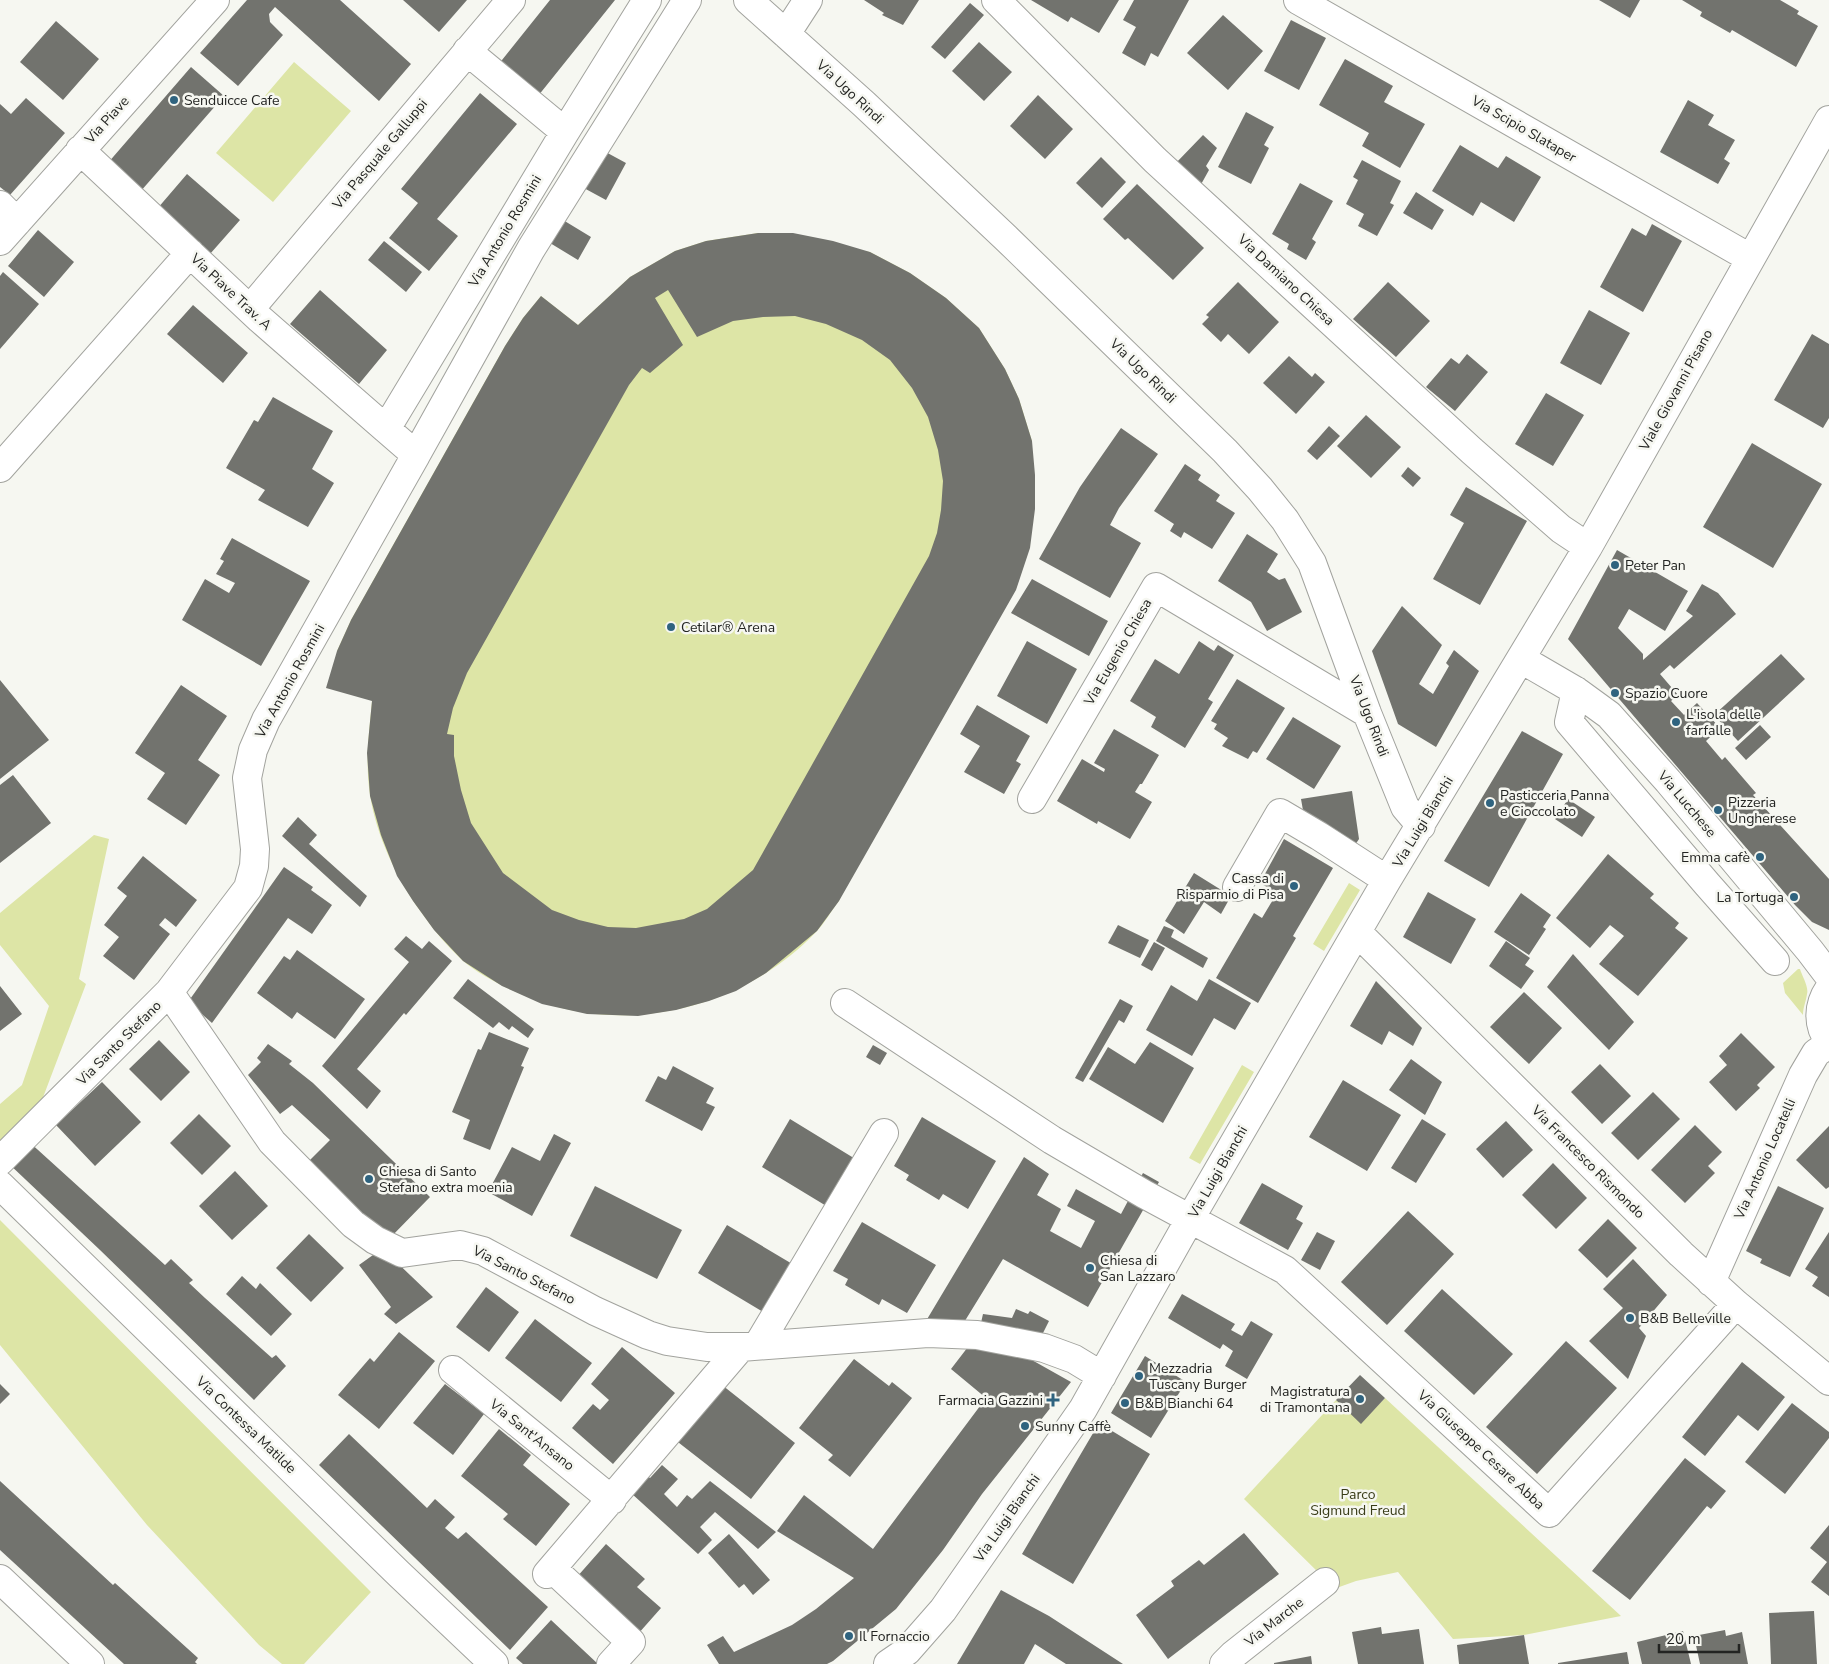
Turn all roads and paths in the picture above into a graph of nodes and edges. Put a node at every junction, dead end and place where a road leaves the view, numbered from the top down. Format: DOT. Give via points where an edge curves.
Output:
graph roads {
  1 [pos="510,0"];
  2 [pos="647,0"];
  3 [pos="687,0"];
  4 [pos="748,0"];
  5 [pos="808,0"];
  6 [pos="996,0"];
  7 [pos="1298,0"];
  8 [pos="203,4"];
  9 [pos="786,34"];
  10 [pos="467,51"];
  11 [pos="1829,120"];
  12 [pos="565,132"];
  13 [pos="80,150"];
  14 [pos="6,223"];
  15 [pos="190,253"];
  16 [pos="1750,258"];
  17 [pos="250,309"];
  18 [pos="386,429"];
  19 [pos="416,455"];
  20 [pos="0,468"];
  21 [pos="1588,546"];
  22 [pos="1521,660"];
  23 [pos="1576,691"];
  24 [pos="1367,713"];
  25 [pos="1032,799"];
  26 [pos="1421,826"];
  27 [pos="1735,860"];
  28 [pos="1387,880"];
  29 [pos="1707,884"];
  30 [pos="1237,887"];
  31 [pos="1358,933"];
  32 [pos="1775,961"];
  33 [pos="1829,976"];
  34 [pos="1829,989"];
  35 [pos="169,992"];
  36 [pos="845,1003"];
  37 [pos="1829,1042"];
  38 [pos="884,1133"];
  39 [pos="0,1161"];
  40 [pos="0,1185"];
  41 [pos="1190,1220"];
  42 [pos="1711,1282"];
  43 [pos="1736,1304"];
  44 [pos="749,1346"];
  45 [pos="453,1370"];
  46 [pos="1102,1376"];
  47 [pos="1829,1381"];
  48 [pos="612,1500"];
  49 [pos="0,1579"];
  50 [pos="1325,1582"];
  51 [pos="90,1664"];
  52 [pos="494,1664"];
  53 [pos="611,1664"];
  54 [pos="888,1664"];
  55 [pos="1224,1664"];
  1 -- 10 [label="street, Via Pasquale Galluppi"];
  2 -- 12 [label="street, Via Antonio Rosmini"];
  3 -- 19 [label="street, Via Antonio Rosmini" via="531,249"];
  4 -- 9 [label="street, Via Ugo Rindi"];
  5 -- 9 [label="street"];
  6 -- 21 [label="street, Via Damiano Chiesa" via="1155,160 1472,451 1561,530"];
  7 -- 16 [label="street, Via Scipio Slataper"];
  8 -- 13 [label="street, Via Piave"];
  9 -- 24 [label="street, Via Ugo Rindi" via="1006,238 1260,489 1285,520 1312,563"];
  10 -- 12 [label="street"];
  10 -- 17 [label="street, Via Pasquale Galluppi"];
  11 -- 16 [label="street, Viale Giovanni Pisano"];
  12 -- 18 [label="street, Via Antonio Rosmini"];
  13 -- 14 [label="street, Via Piave"];
  13 -- 15 [label="street, Via Piave Trav. A"];
  15 -- 17 [label="street, Via Piave Trav. A"];
  15 -- 20 [label="street"];
  16 -- 21 [label="street, Viale Giovanni Pisano"];
  17 -- 18 [label="street, Via Piave Trav. A"];
  18 -- 19 [label="street"];
  19 -- 35 [label="street, Via Antonio Rosmini" via="266,720 253,750 247,778 255,849 248,888"];
  21 -- 22 [label="street, Viale Giovanni Pisano"];
  22 -- 23 [label="street, Via Lucchese"];
  22 -- 26 [label="street, Via Luigi Bianchi"];
  23 -- 27 [label="street, Via Lucchese" via="1609,715"];
  23 -- 29 [label="street" via="1569,722"];
  24 -- 25 [label="street, Via Eugenio Chiesa" via="1156,587"];
  24 -- 26 [label="street, Via Ugo Rindi" via="1405,807"];
  26 -- 28 [label="street, Via Luigi Bianchi"];
  27 -- 29 [label="street"];
  27 -- 33 [label="street, Via Lucchese"];
  28 -- 30 [label="street" via="1280,813"];
  28 -- 31 [label="street, Via Luigi Bianchi"];
  29 -- 32 [label="street"];
  31 -- 41 [label="street, Via Luigi Bianchi"];
  31 -- 42 [label="street, Via Francesco Rismondo"];
  34 -- 37 [label="street" via="1822,1002 1820,1019"];
  35 -- 39 [label="street, Via Santo Stefano"];
  35 -- 44 [label="street, Via Santo Stefano" via="272,1142 353,1224 375,1240 402,1253 444,1246 471,1247 648,1335 707,1347"];
  36 -- 41 [label="street" via="1052,1140"];
  37 -- 42 [label="street, Via Antonio Locatelli" via="1816,1053 1802,1075"];
  38 -- 44 [label="street"];
  40 -- 52 [label="street, Via Contessa Matilde"];
  41 -- 43 [label="street, Via Giuseppe Cesare Abba" via="1285,1270 1549,1513"];
  41 -- 46 [label="street, Via Luigi Bianchi"];
  42 -- 43 [label="street, Via Francesco Rismondo"];
  43 -- 47 [label="street, Via Francesco Rismondo"];
  44 -- 46 [label="street, Via Santo Stefano" via="928,1333 977,1335 1044,1348 1074,1359"];
  44 -- 48 [label="street"];
  45 -- 48 [label="street, Via Sant'Ansano"];
  46 -- 54 [label="street, Via Luigi Bianchi" via="1083,1409 943,1610 907,1651"];
  48 -- 53 [label="street" via="552,1574 631,1642"];
  49 -- 51 [label="street"];
  50 -- 55 [label="street, Via Marche"];
}
